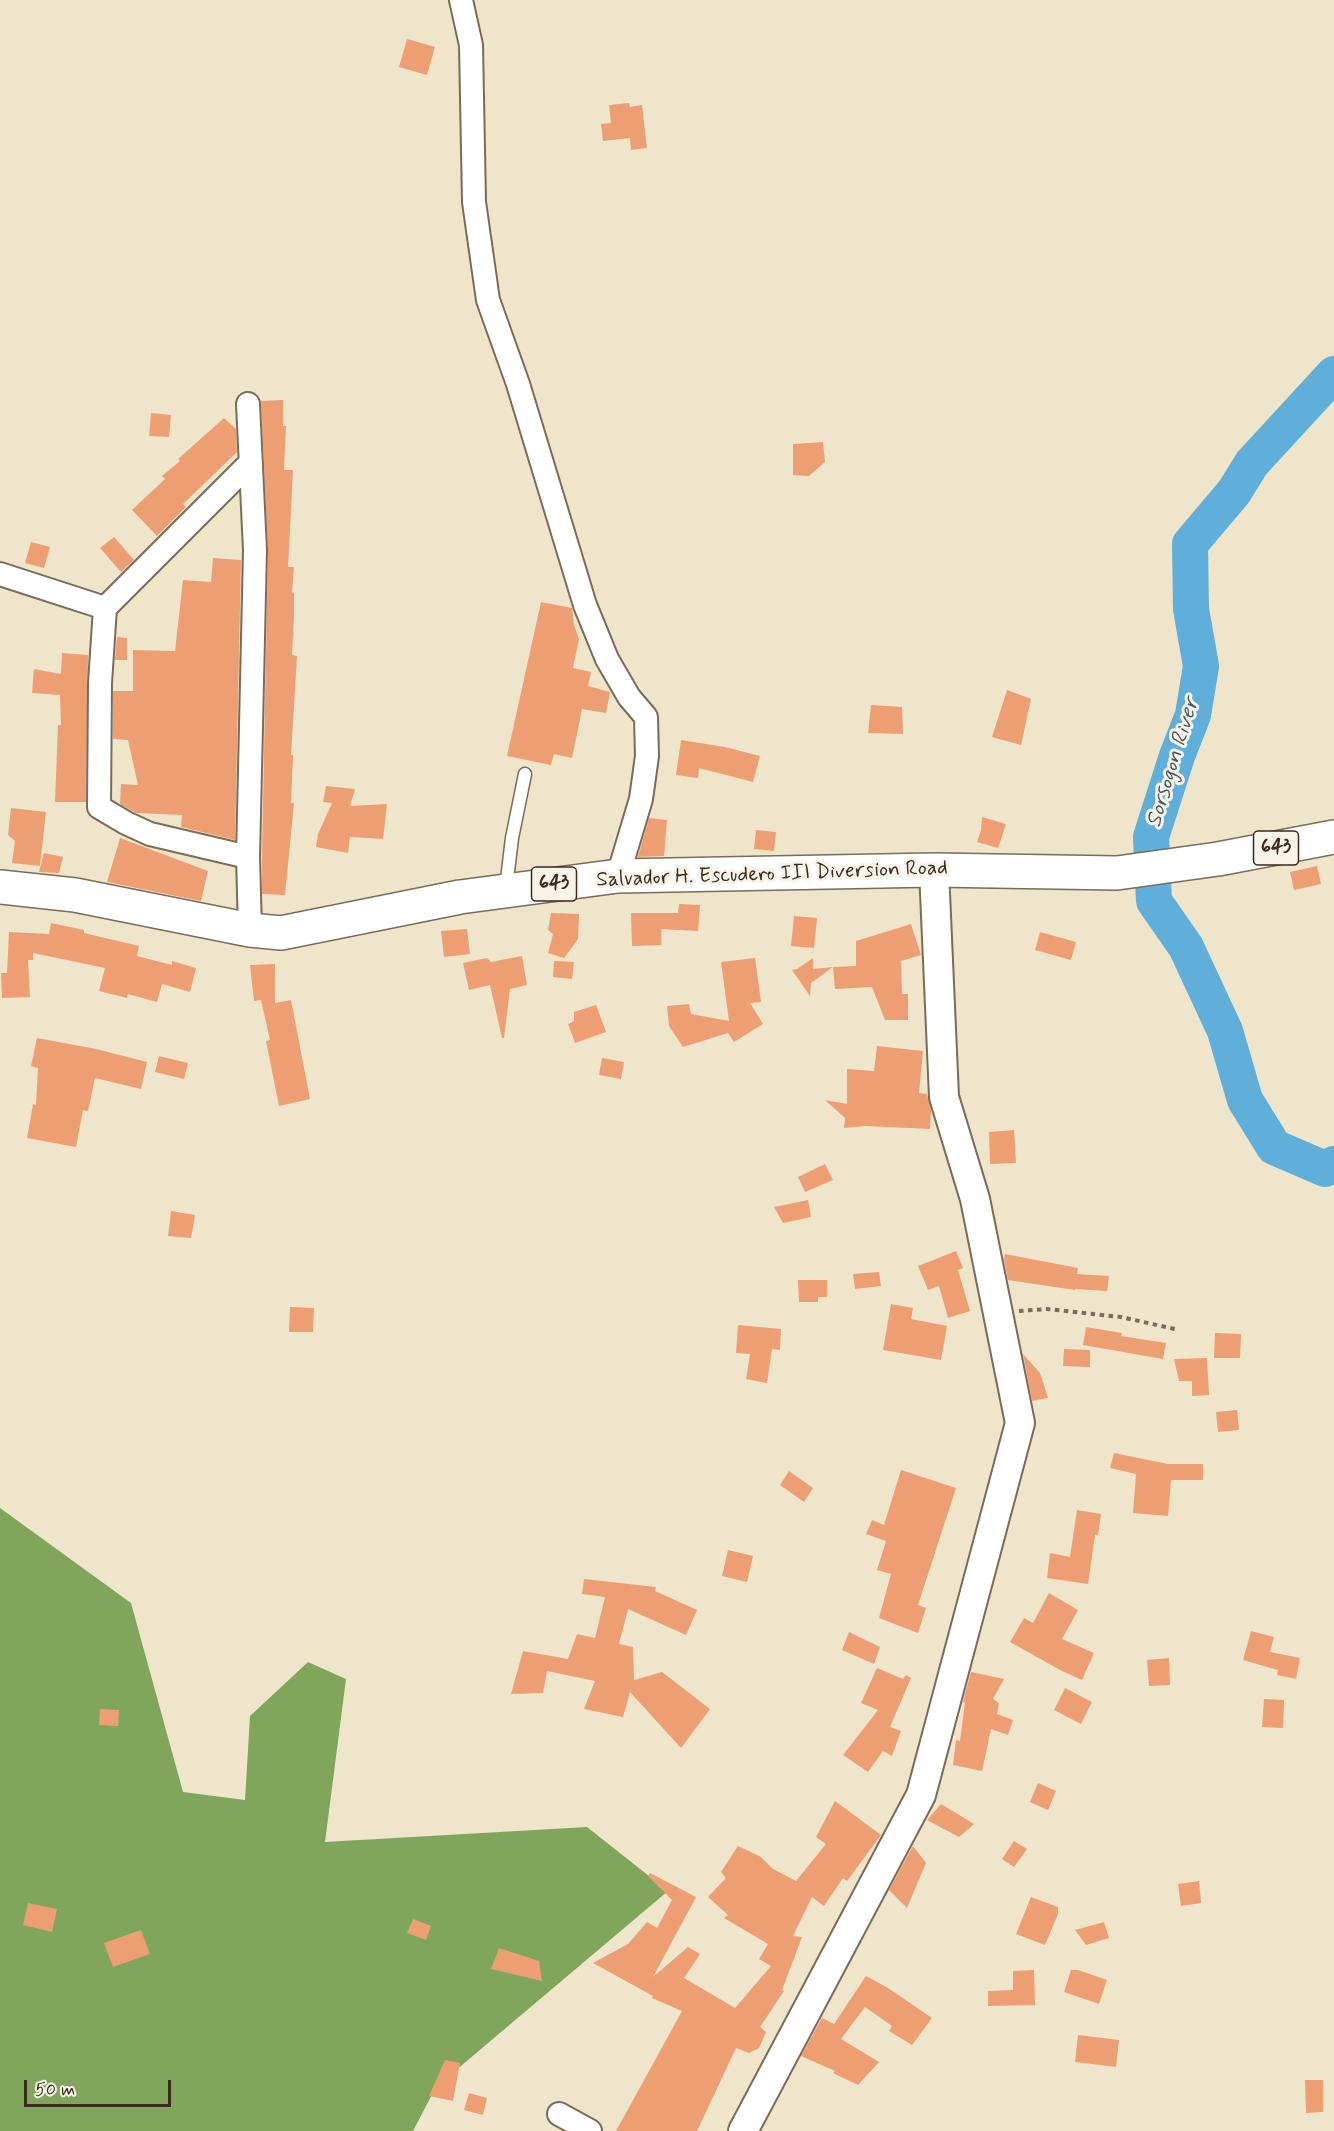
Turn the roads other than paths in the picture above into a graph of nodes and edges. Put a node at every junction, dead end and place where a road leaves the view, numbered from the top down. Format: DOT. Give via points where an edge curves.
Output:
graph roads {
  1 [pos="461,0"];
  2 [pos="248,404"];
  3 [pos="251,462"];
  4 [pos="0,574"];
  5 [pos="105,608"];
  6 [pos="525,774"];
  7 [pos="1334,837"];
  8 [pos="248,857"];
  9 [pos="934,870"];
  10 [pos="618,876"];
  11 [pos="0,887"];
  12 [pos="506,890"];
  13 [pos="250,930"];
  14 [pos="559,2114"];
  15 [pos="590,2131"];
  16 [pos="743,2131"];
  1 -- 10 [label="street" via="471,45 474,202 488,300 518,384 585,604 607,659 646,717 647,756 641,798"];
  2 -- 3 [label="street"];
  3 -- 5 [label="street"];
  3 -- 8 [label="street" via="255,550"];
  4 -- 5 [label="street"];
  5 -- 8 [label="street" via="99,807 150,834"];
  6 -- 12 [label="lane"];
  7 -- 9 [label="highway, Salvador H. Escudero III Diversion Road / 643" via="1117,873"];
  8 -- 13 [label="street"];
  9 -- 10 [label="highway, Salvador H. Escudero III Diversion Road / 643"];
  9 -- 16 [label="street" via="944,1097 975,1199 1020,1422 921,1796"];
  10 -- 12 [label="highway, Salvador H. Escudero III Diversion Road / 643"];
  11 -- 13 [label="highway, Salvador H. Escudero III Diversion Road / 643" via="75,896"];
  12 -- 13 [label="highway, Salvador H. Escudero III Diversion Road / 643" via="281,933"];
  14 -- 15 [label="street"];
}
